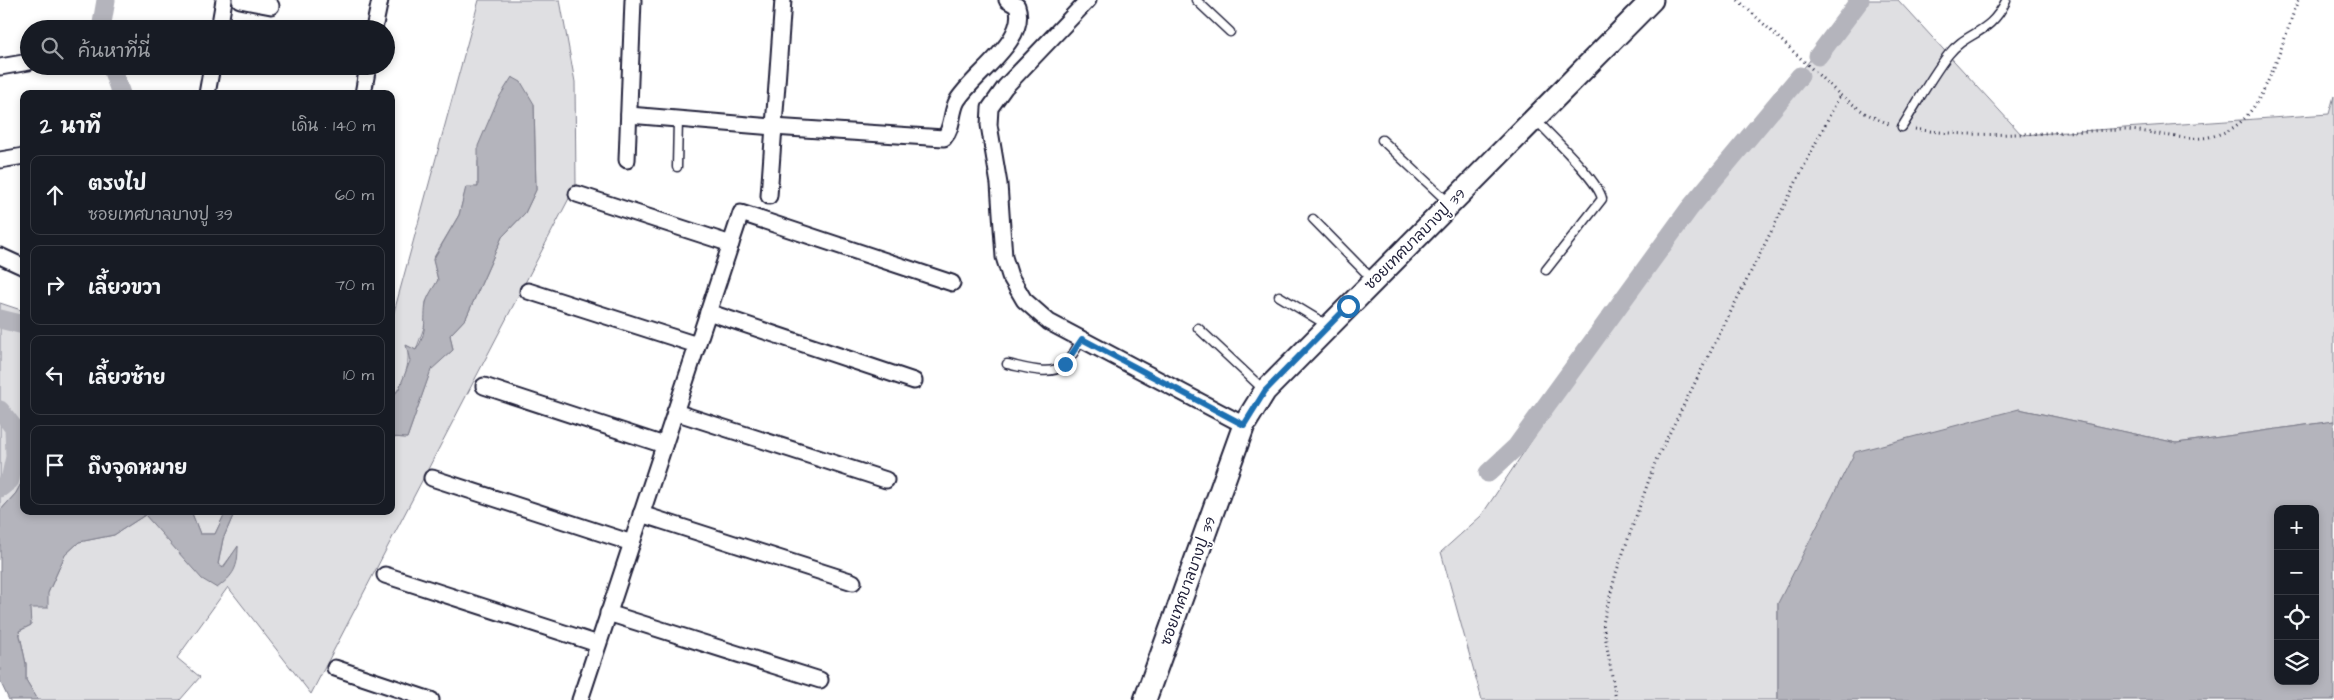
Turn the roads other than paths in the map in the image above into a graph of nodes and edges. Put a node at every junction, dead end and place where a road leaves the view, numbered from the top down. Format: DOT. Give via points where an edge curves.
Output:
graph roads {
  1 [pos="224,0"];
  2 [pos="240,0"];
  3 [pos="380,0"];
  4 [pos="633,0"];
  5 [pos="783,0"];
  6 [pos="1007,0"];
  7 [pos="1196,0"];
  8 [pos="1652,0"];
  9 [pos="2006,1"];
  10 [pos="1082,2"];
  11 [pos="271,6"];
  12 [pos="221,20"];
  13 [pos="376,20"];
  14 [pos="1230,32"];
  15 [pos="20,64"];
  16 [pos="0,67"];
  17 [pos="210,75"];
  18 [pos="366,75"];
  19 [pos="208,90"];
  20 [pos="364,90"];
  21 [pos="629,115"];
  22 [pos="678,119"];
  23 [pos="1535,119"];
  24 [pos="773,127"];
  25 [pos="1902,127"];
  26 [pos="1382,140"];
  27 [pos="20,157"];
  28 [pos="0,160"];
  29 [pos="627,160"];
  30 [pos="677,167"];
  31 [pos="577,194"];
  32 [pos="770,196"];
  33 [pos="1450,204"];
  34 [pos="1314,219"];
  35 [pos="731,244"];
  36 [pos="0,256"];
  37 [pos="20,265"];
  38 [pos="1546,270"];
  39 [pos="1373,281"];
  40 [pos="952,282"];
  41 [pos="528,291"];
  42 [pos="1279,296"];
  43 [pos="708,312"];
  44 [pos="1329,326"];
  45 [pos="1198,328"];
  46 [pos="1082,339"];
  47 [pos="697,345"];
  48 [pos="1007,364"];
  49 [pos="914,381"];
  50 [pos="484,386"];
  51 [pos="1265,391"];
  52 [pos="675,412"];
  53 [pos="1244,425"];
  54 [pos="664,445"];
  55 [pos="432,478"];
  56 [pos="886,480"];
  57 [pos="642,514"];
  58 [pos="632,543"];
  59 [pos="385,574"];
  60 [pos="853,582"];
  61 [pos="608,613"];
  62 [pos="598,644"];
  63 [pos="335,668"];
  64 [pos="820,680"];
  65 [pos="431,700"];
  66 [pos="580,700"];
  67 [pos="1144,700"];
  1 -- 12 [label="street"];
  2 -- 11 [label="street"];
  3 -- 13 [label="street"];
  4 -- 21 [label="street"];
  5 -- 24 [label="street"];
  6 -- 24 [label="street" via="1017,6 1019,20 1008,44 968,85 956,103 944,138"];
  7 -- 14 [label="lane"];
  8 -- 23 [label="street, ซอยเทศบาลบางปู 39"];
  9 -- 25 [label="lane" via="1994,22 1964,41 1948,56"];
  10 -- 46 [label="street" via="996,97 990,108 989,125 999,184 1002,244 1010,276 1024,300 1043,316"];
  15 -- 16 [label="street"];
  17 -- 19 [label="street"];
  18 -- 20 [label="street"];
  21 -- 22 [label="street"];
  21 -- 29 [label="street"];
  22 -- 24 [label="street"];
  22 -- 30 [label="lane"];
  23 -- 33 [label="street, ซอยเทศบาลบางปู 39"];
  23 -- 38 [label="lane" via="1581,168 1602,199"];
  24 -- 32 [label="street"];
  26 -- 33 [label="lane"];
  27 -- 28 [label="street"];
  31 -- 35 [label="street"];
  33 -- 39 [label="street, ซอยเทศบาลบางปู 39"];
  34 -- 39 [label="lane"];
  35 -- 40 [label="street" via="741,213"];
  35 -- 43 [label="street"];
  36 -- 37 [label="street"];
  39 -- 44 [label="street, ซอยเทศบาลบางปู 39"];
  41 -- 47 [label="street"];
  42 -- 44 [label="lane"];
  43 -- 47 [label="street"];
  43 -- 49 [label="street"];
  44 -- 51 [label="street, ซอยเทศบาลบางปู 39"];
  45 -- 51 [label="lane"];
  46 -- 48 [label="lane" via="1065,364 1057,369 1047,371"];
  46 -- 53 [label="street"];
  47 -- 52 [label="street"];
  50 -- 54 [label="street"];
  51 -- 53 [label="street, ซอยเทศบาลบางปู 39"];
  52 -- 54 [label="street"];
  52 -- 56 [label="street"];
  53 -- 67 [label="street, ซอยเทศบาลบางปู 39"];
  54 -- 57 [label="street"];
  55 -- 58 [label="street"];
  57 -- 58 [label="street"];
  57 -- 60 [label="street"];
  58 -- 61 [label="street"];
  59 -- 62 [label="street"];
  61 -- 62 [label="street"];
  61 -- 64 [label="street"];
  62 -- 66 [label="street"];
  63 -- 65 [label="street"];
}
